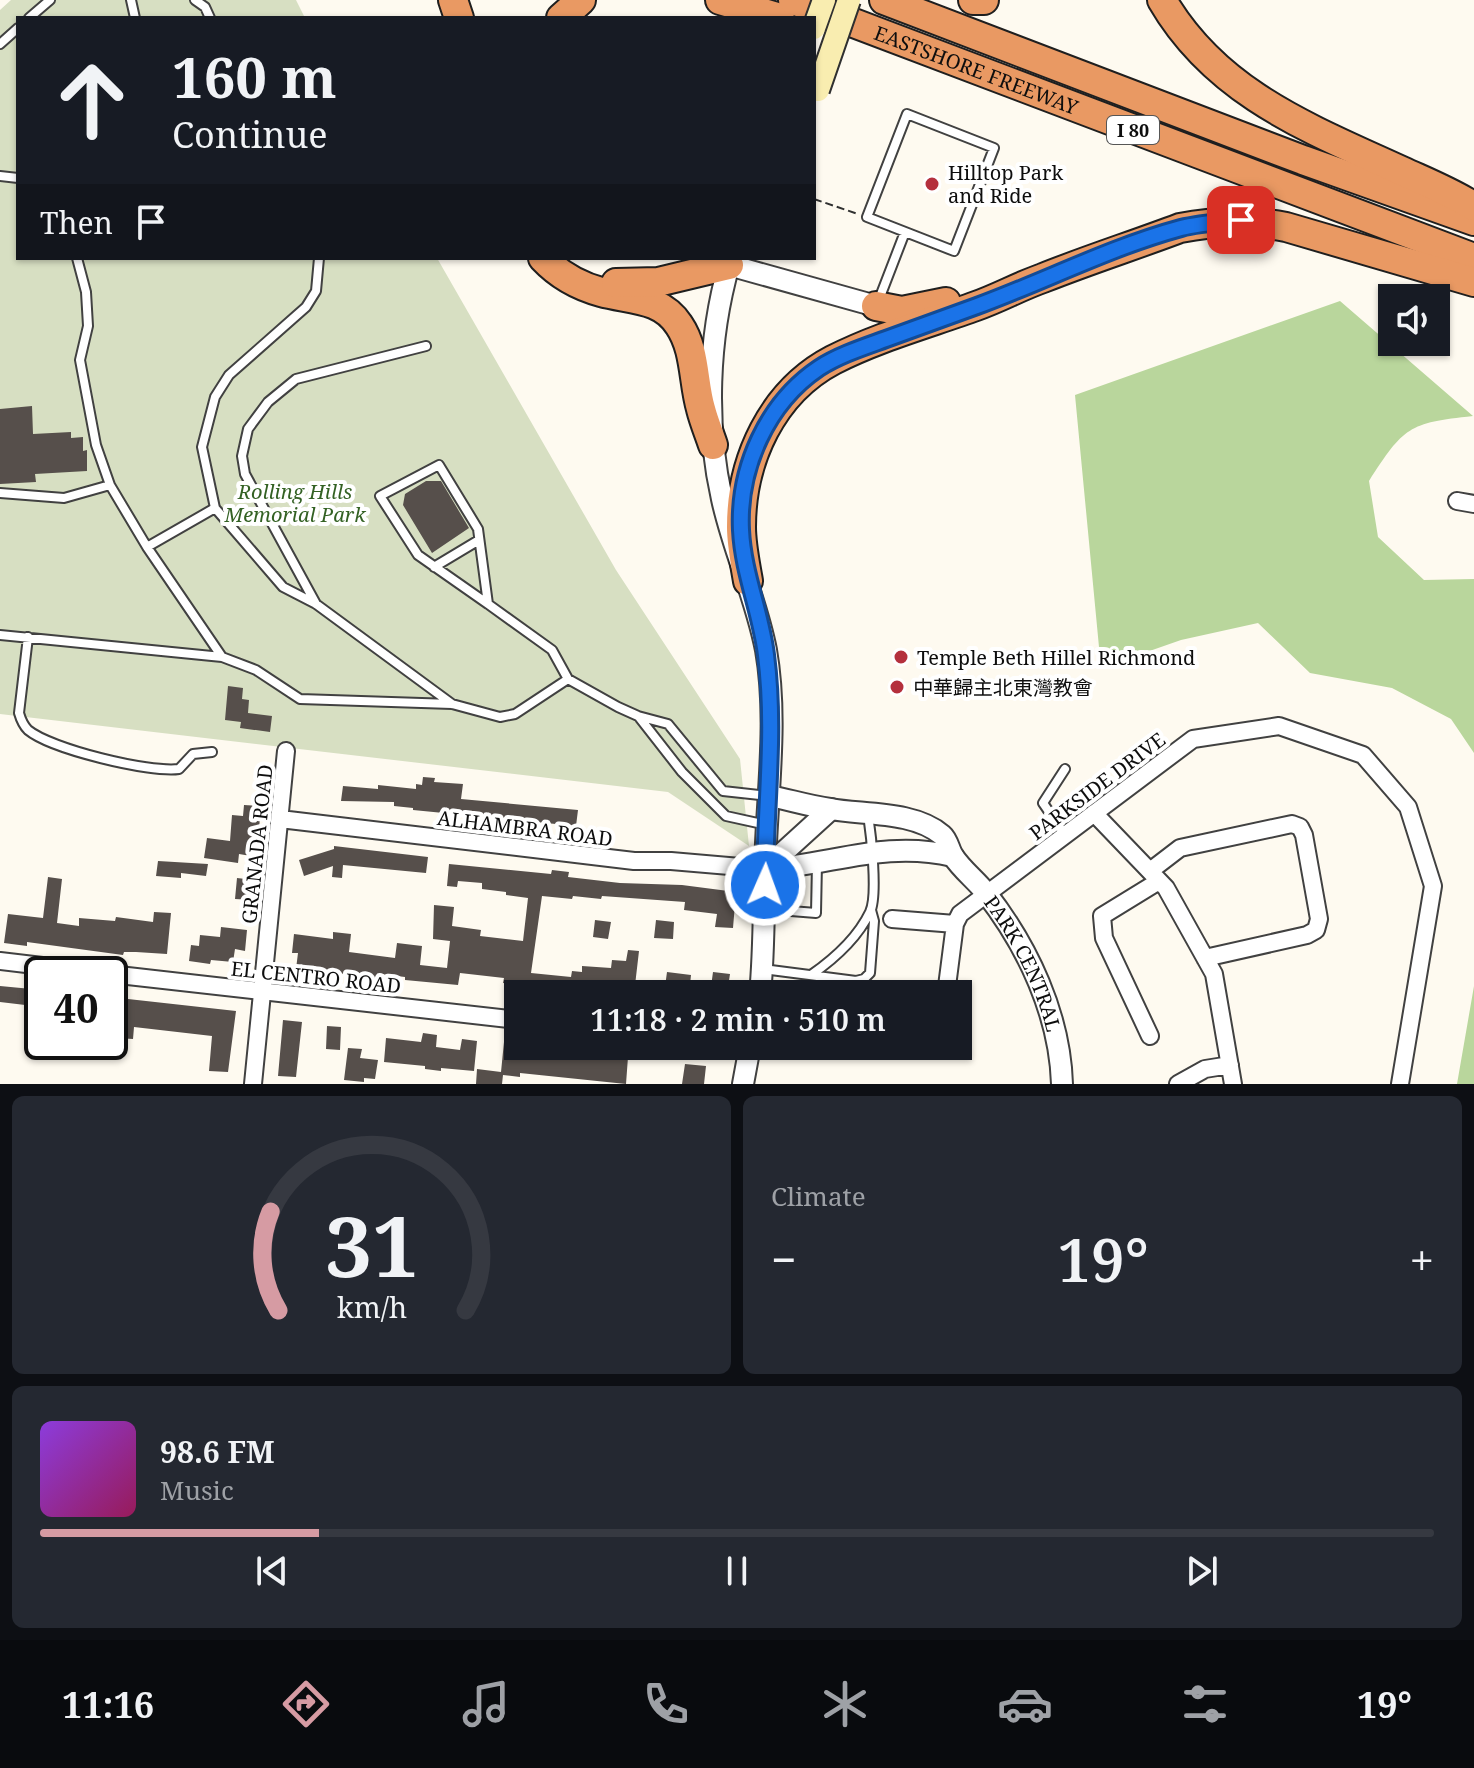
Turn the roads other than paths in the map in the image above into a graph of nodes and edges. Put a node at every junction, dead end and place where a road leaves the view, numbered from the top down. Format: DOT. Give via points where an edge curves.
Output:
graph roads {
  1 [pos="50,0"];
  2 [pos="195,0"];
  3 [pos="581,0"];
  4 [pos="720,0"];
  5 [pos="793,0"];
  6 [pos="824,0"];
  7 [pos="849,0"];
  8 [pos="884,0"];
  9 [pos="973,0"];
  10 [pos="984,0"];
  11 [pos="1162,0"];
  12 [pos="31,16"];
  13 [pos="209,16"];
  14 [pos="563,16"];
  15 [pos="773,16"];
  16 [pos="816,22"];
  17 [pos="816,29"];
  18 [pos="16,30"];
  19 [pos="0,44"];
  20 [pos="972,69"];
  21 [pos="818,90"];
  22 [pos="1474,206"];
  23 [pos="1474,221"];
  24 [pos="905,232"];
  25 [pos="1474,258"];
  26 [pos="78,260"];
  27 [pos="319,260"];
  28 [pos="548,260"];
  29 [pos="550,260"];
  30 [pos="727,262"];
  31 [pos="1040,279"];
  32 [pos="1474,282"];
  33 [pos="876,306"];
  34 [pos="426,346"];
  35 [pos="713,445"];
  36 [pos="110,485"];
  37 [pos="0,493"];
  38 [pos="1457,501"];
  39 [pos="1474,504"];
  40 [pos="215,508"];
  41 [pos="479,540"];
  42 [pos="147,547"];
  43 [pos="434,567"];
  44 [pos="748,581"];
  45 [pos="316,604"];
  46 [pos="488,604"];
  47 [pos="0,635"];
  48 [pos="28,637"];
  49 [pos="222,657"];
  50 [pos="568,679"];
  51 [pos="452,704"];
  52 [pos="638,716"];
  53 [pos="286,751"];
  54 [pos="212,752"];
  55 [pos="1065,769"];
  56 [pos="770,796"];
  57 [pos="831,809"];
  58 [pos="1094,813"];
  59 [pos="868,814"];
  60 [pos="280,819"];
  61 [pos="767,825"];
  62 [pos="1065,835"];
  63 [pos="873,852"];
  64 [pos="953,856"];
  65 [pos="817,863"];
  66 [pos="765,869"];
  67 [pos="1154,876"];
  68 [pos="987,894"];
  69 [pos="765,909"];
  70 [pos="871,910"];
  71 [pos="892,919"];
  72 [pos="955,924"];
  73 [pos="1205,958"];
  74 [pos="0,961"];
  75 [pos="24,964"];
  76 [pos="763,969"];
  77 [pos="811,975"];
  78 [pos="128,976"];
  79 [pos="762,980"];
  80 [pos="948,980"];
  81 [pos="262,991"];
  82 [pos="504,1018"];
  83 [pos="1150,1036"];
  84 [pos="747,1060"];
  85 [pos="1230,1065"];
  86 [pos="253,1084"];
  87 [pos="743,1084"];
  88 [pos="1062,1084"];
  89 [pos="1178,1084"];
  90 [pos="1233,1084"];
  91 [pos="1400,1084"];
  1 -- 12 [label="lane"];
  2 -- 13 [label="lane"];
  3 -- 14 [label="highway"];
  4 -- 15 [label="highway"];
  5 -- 20 [label="highway, EASTSHORE FREEWAY / I 80"];
  6 -- 16 [label="main road, bridge"];
  7 -- 21 [label="main road, bridge"];
  8 -- 23 [label="highway, EASTSHORE FREEWAY / I 80"];
  9 -- 10 [label="highway"];
  11 -- 22 [label="highway" via="1210,63 1256,98"];
  17 -- 20 [label="highway"];
  18 -- 19 [label="lane"];
  20 -- 25 [label="highway, EASTSHORE FREEWAY / I 80"];
  24 -- 24 [label="lane" via="954,251 994,148 907,114 867,217"];
  24 -- 33 [label="lane"];
  26 -- 36 [label="lane" via="88,326 80,360 96,445"];
  27 -- 40 [label="lane" via="316,291 306,307 229,375 215,397 202,447"];
  28 -- 35 [label="highway" via="587,288 650,302 673,316 688,345"];
  29 -- 30 [label="highway" via="573,273 631,284 676,280"];
  30 -- 33 [label="street"];
  30 -- 35 [label="street" via="714,347"];
  31 -- 32 [label="highway" via="1180,228 1241,220 1286,227"];
  31 -- 33 [label="highway" via="915,309"];
  31 -- 44 [label="highway" via="835,359 788,396 763,431 748,470 741,531"];
  34 -- 45 [label="lane" via="296,379 268,402 248,429 242,456 245,474"];
  35 -- 44 [label="street" via="721,497"];
  36 -- 37 [label="lane" via="64,498"];
  36 -- 42 [label="lane"];
  38 -- 39 [label="street"];
  40 -- 42 [label="lane"];
  40 -- 45 [label="lane" via="283,587"];
  41 -- 43 [label="lane"];
  41 -- 43 [label="lane" via="478,529 439,465 380,496 418,555"];
  41 -- 46 [label="lane"];
  42 -- 49 [label="lane"];
  43 -- 46 [label="lane"];
  44 -- 56 [label="street" via="768,667"];
  45 -- 51 [label="lane"];
  46 -- 50 [label="lane" via="552,650"];
  47 -- 48 [label="lane"];
  48 -- 49 [label="lane"];
  48 -- 54 [label="lane" via="19,713 36,735 109,761 156,769 179,769 193,754"];
  49 -- 51 [label="lane" via="256,670 300,699"];
  50 -- 51 [label="lane" via="515,714 500,717"];
  50 -- 52 [label="lane"];
  52 -- 56 [label="lane" via="668,724 723,791"];
  52 -- 61 [label="lane" via="726,816"];
  53 -- 60 [label="street, GRANADA ROAD"];
  55 -- 62 [label="lane" via="1043,803"];
  56 -- 57 [label="street, PARK CENTRAL"];
  56 -- 61 [label="street"];
  57 -- 59 [label="street, PARK CENTRAL"];
  57 -- 66 [label="street"];
  58 -- 62 [label="street, PARKSIDE DRIVE"];
  58 -- 67 [label="street"];
  58 -- 91 [label="street, PARKSIDE DRIVE" via="1193,739 1279,726 1363,755 1408,807 1433,886"];
  59 -- 63 [label="lane"];
  59 -- 64 [label="street, PARK CENTRAL" via="917,822 944,836"];
  60 -- 66 [label="street, ALHAMBRA ROAD" via="634,861"];
  60 -- 81 [label="street, GRANADA ROAD"];
  61 -- 66 [label="street"];
  62 -- 68 [label="street, PARKSIDE DRIVE"];
  63 -- 64 [label="street" via="930,850"];
  63 -- 65 [label="street"];
  63 -- 70 [label="lane"];
  64 -- 68 [label="street, PARK CENTRAL"];
  65 -- 66 [label="street"];
  65 -- 69 [label="lane" via="816,913"];
  66 -- 69 [label="street"];
  67 -- 73 [label="street"];
  67 -- 73 [label="street" via="1180,848 1292,824 1300,827 1319,919 1316,930"];
  67 -- 83 [label="street" via="1101,922"];
  68 -- 72 [label="street, PARKSIDE DRIVE"];
  68 -- 88 [label="street, PARK CENTRAL" via="1047,1000"];
  69 -- 76 [label="street"];
  70 -- 77 [label="lane" via="837,958"];
  70 -- 77 [label="lane" via="870,973 856,981"];
  71 -- 72 [label="street"];
  72 -- 80 [label="street"];
  73 -- 85 [label="street" via="1214,974"];
  74 -- 75 [label="street, EL CENTRO ROAD"];
  76 -- 77 [label="lane"];
  76 -- 79 [label="street"];
  78 -- 81 [label="street, EL CENTRO ROAD"];
  81 -- 82 [label="street, EL CENTRO ROAD"];
  81 -- 86 [label="street, GRANADA ROAD"];
  84 -- 87 [label="street"];
  85 -- 89 [label="street" via="1205,1069"];
  85 -- 90 [label="street"];
}
